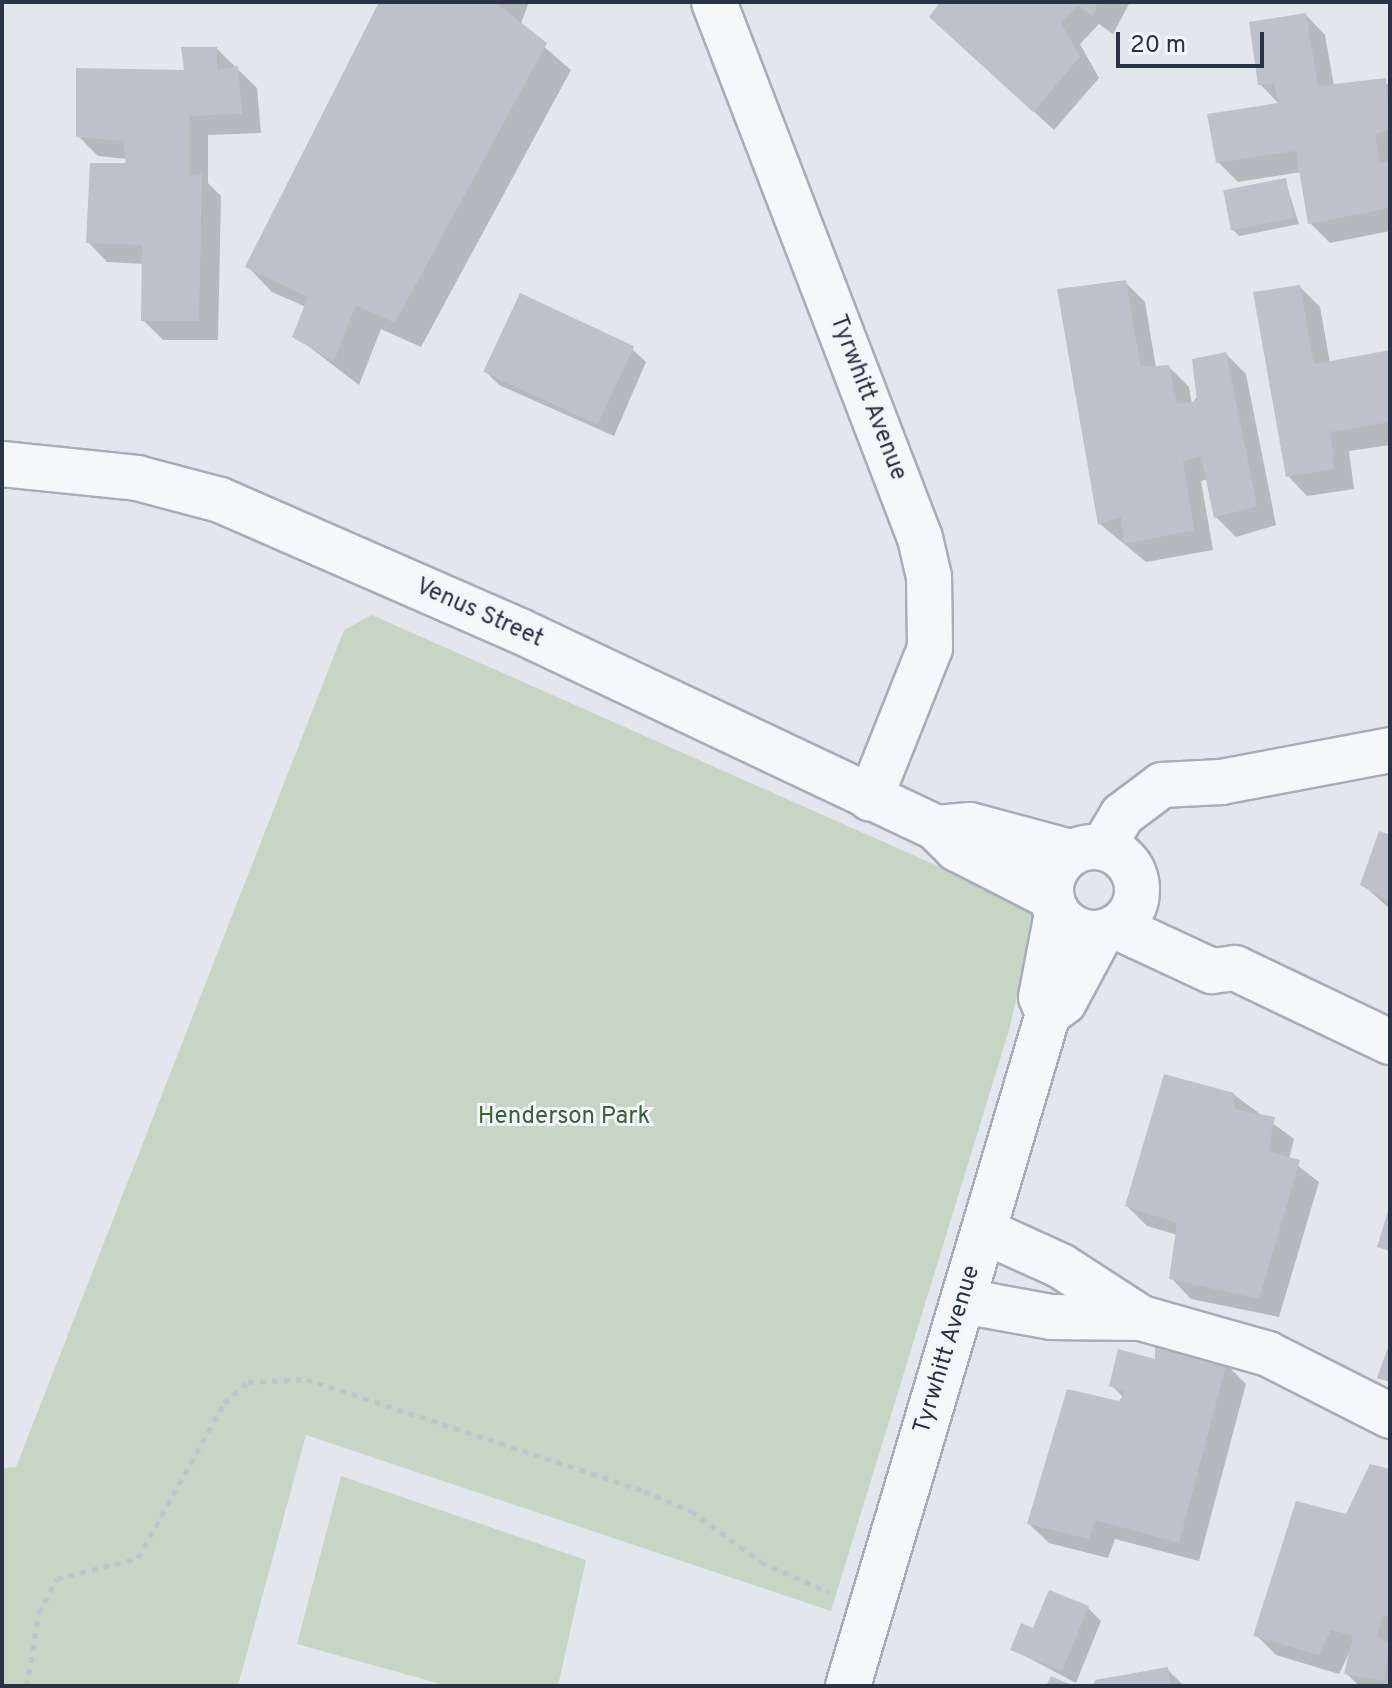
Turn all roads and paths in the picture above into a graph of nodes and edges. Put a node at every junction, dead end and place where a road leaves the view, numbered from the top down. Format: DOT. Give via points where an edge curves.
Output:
graph roads {
  1 [pos="714,2"];
  2 [pos="2,464"];
  3 [pos="1390,750"];
  4 [pos="870,799"];
  5 [pos="936,828"];
  6 [pos="1110,887"];
  7 [pos="1054,905"];
  8 [pos="1048,1014"];
  9 [pos="1390,1042"];
  10 [pos="984,1231"];
  11 [pos="963,1301"];
  12 [pos="1141,1318"];
  13 [pos="1390,1416"];
  14 [pos="871,1607"];
  15 [pos="27,1686"];
  16 [pos="848,1686"];
  1 -- 4 [label="street, Tyrwhitt Avenue" via="915,524 929,576 930,648"];
  2 -- 4 [label="street, Venus Street" via="137,478 220,500 520,631"];
  3 -- 6 [label="street" via="1221,782 1150,828"];
  4 -- 5 [label="street, Venus Street"];
  5 -- 6 [label="street, Venus Street" via="970,825"];
  5 -- 7 [label="street, Venus Street" via="957,849"];
  6 -- 7 [label="street, Venus Street" via="1085,933"];
  6 -- 7 [label="street, Tyrwhitt Avenue" via="1058,864"];
  6 -- 8 [label="street, Tyrwhitt Avenue" via="1064,1002"];
  6 -- 9 [label="street, Venus Street" via="1212,971 1235,968"];
  7 -- 8 [label="street, Tyrwhitt Avenue" via="1041,997"];
  8 -- 10 [label="street, Tyrwhitt Avenue"];
  10 -- 11 [label="street, Tyrwhitt Avenue"];
  10 -- 12 [label="street" via="1061,1266"];
  11 -- 12 [label="street" via="1051,1317"];
  11 -- 14 [label="street, Tyrwhitt Avenue"];
  12 -- 13 [label="street" via="1268,1354"];
  14 -- 15 [label="path" via="798,1581 691,1511 644,1491 306,1379 248,1382 224,1403 138,1558 57,1579 39,1613"];
  14 -- 16 [label="street, Tyrwhitt Avenue"];
}
